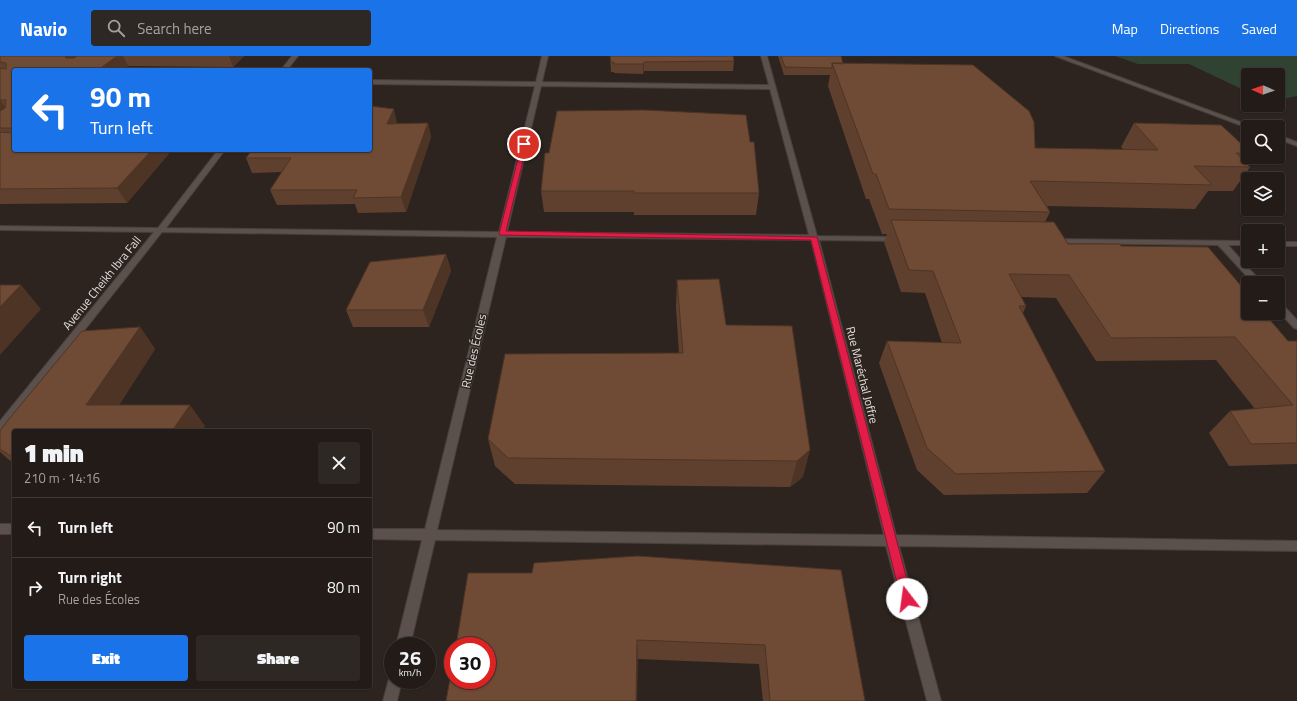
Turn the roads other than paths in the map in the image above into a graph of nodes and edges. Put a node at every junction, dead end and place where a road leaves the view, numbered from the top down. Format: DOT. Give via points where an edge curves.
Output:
graph roads {
  1 [pos="295,56"];
  2 [pos="545,56"];
  3 [pos="764,56"];
  4 [pos="1058,56"];
  5 [pos="286,68"];
  6 [pos="372,82"];
  7 [pos="538,84"];
  8 [pos="773,87"];
  9 [pos="1241,124"];
  10 [pos="1285,140"];
  11 [pos="1297,144"];
  12 [pos="220,152"];
  13 [pos="0,228"];
  14 [pos="160,230"];
  15 [pos="502,234"];
  16 [pos="814,238"];
  17 [pos="910,239"];
  18 [pos="1046,241"];
  19 [pos="1221,243"];
  20 [pos="1241,244"];
  21 [pos="1285,244"];
  22 [pos="1297,244"];
  23 [pos="1252,276"];
  24 [pos="1285,313"];
  25 [pos="1297,326"];
  26 [pos="0,430"];
  27 [pos="0,529"];
  28 [pos="12,529"];
  29 [pos="372,534"];
  30 [pos="430,535"];
  31 [pos="891,541"];
  32 [pos="1297,546"];
  33 [pos="405,637"];
  34 [pos="393,689"];
  35 [pos="390,701"];
  36 [pos="934,701"];
  1 -- 5 [label="street"];
  2 -- 7 [label="street, Rue des Écoles"];
  3 -- 8 [label="street, Rue Maréchal Joffre"];
  4 -- 9 [label="street"];
  6 -- 7 [label="street"];
  7 -- 8 [label="street"];
  7 -- 15 [label="street, Rue des Écoles"];
  8 -- 16 [label="street, Rue Maréchal Joffre"];
  10 -- 11 [label="street"];
  12 -- 14 [label="street, Avenue Cheikh Ibra Fall"];
  13 -- 14 [label="street"];
  14 -- 15 [label="street"];
  14 -- 26 [label="street, Avenue Cheikh Ibra Fall"];
  15 -- 16 [label="street"];
  15 -- 30 [label="street, Rue des Écoles"];
  16 -- 17 [label="street"];
  16 -- 31 [label="street, Rue Maréchal Joffre"];
  18 -- 19 [label="street"];
  19 -- 20 [label="street"];
  19 -- 23 [label="street"];
  21 -- 22 [label="street"];
  24 -- 25 [label="street"];
  27 -- 28 [label="street"];
  29 -- 30 [label="street"];
  30 -- 31 [label="street"];
  30 -- 33 [label="street, Rue des Écoles"];
  31 -- 32 [label="street"];
  31 -- 36 [label="street, Rue Maréchal Joffre"];
  34 -- 35 [label="street"];
}
